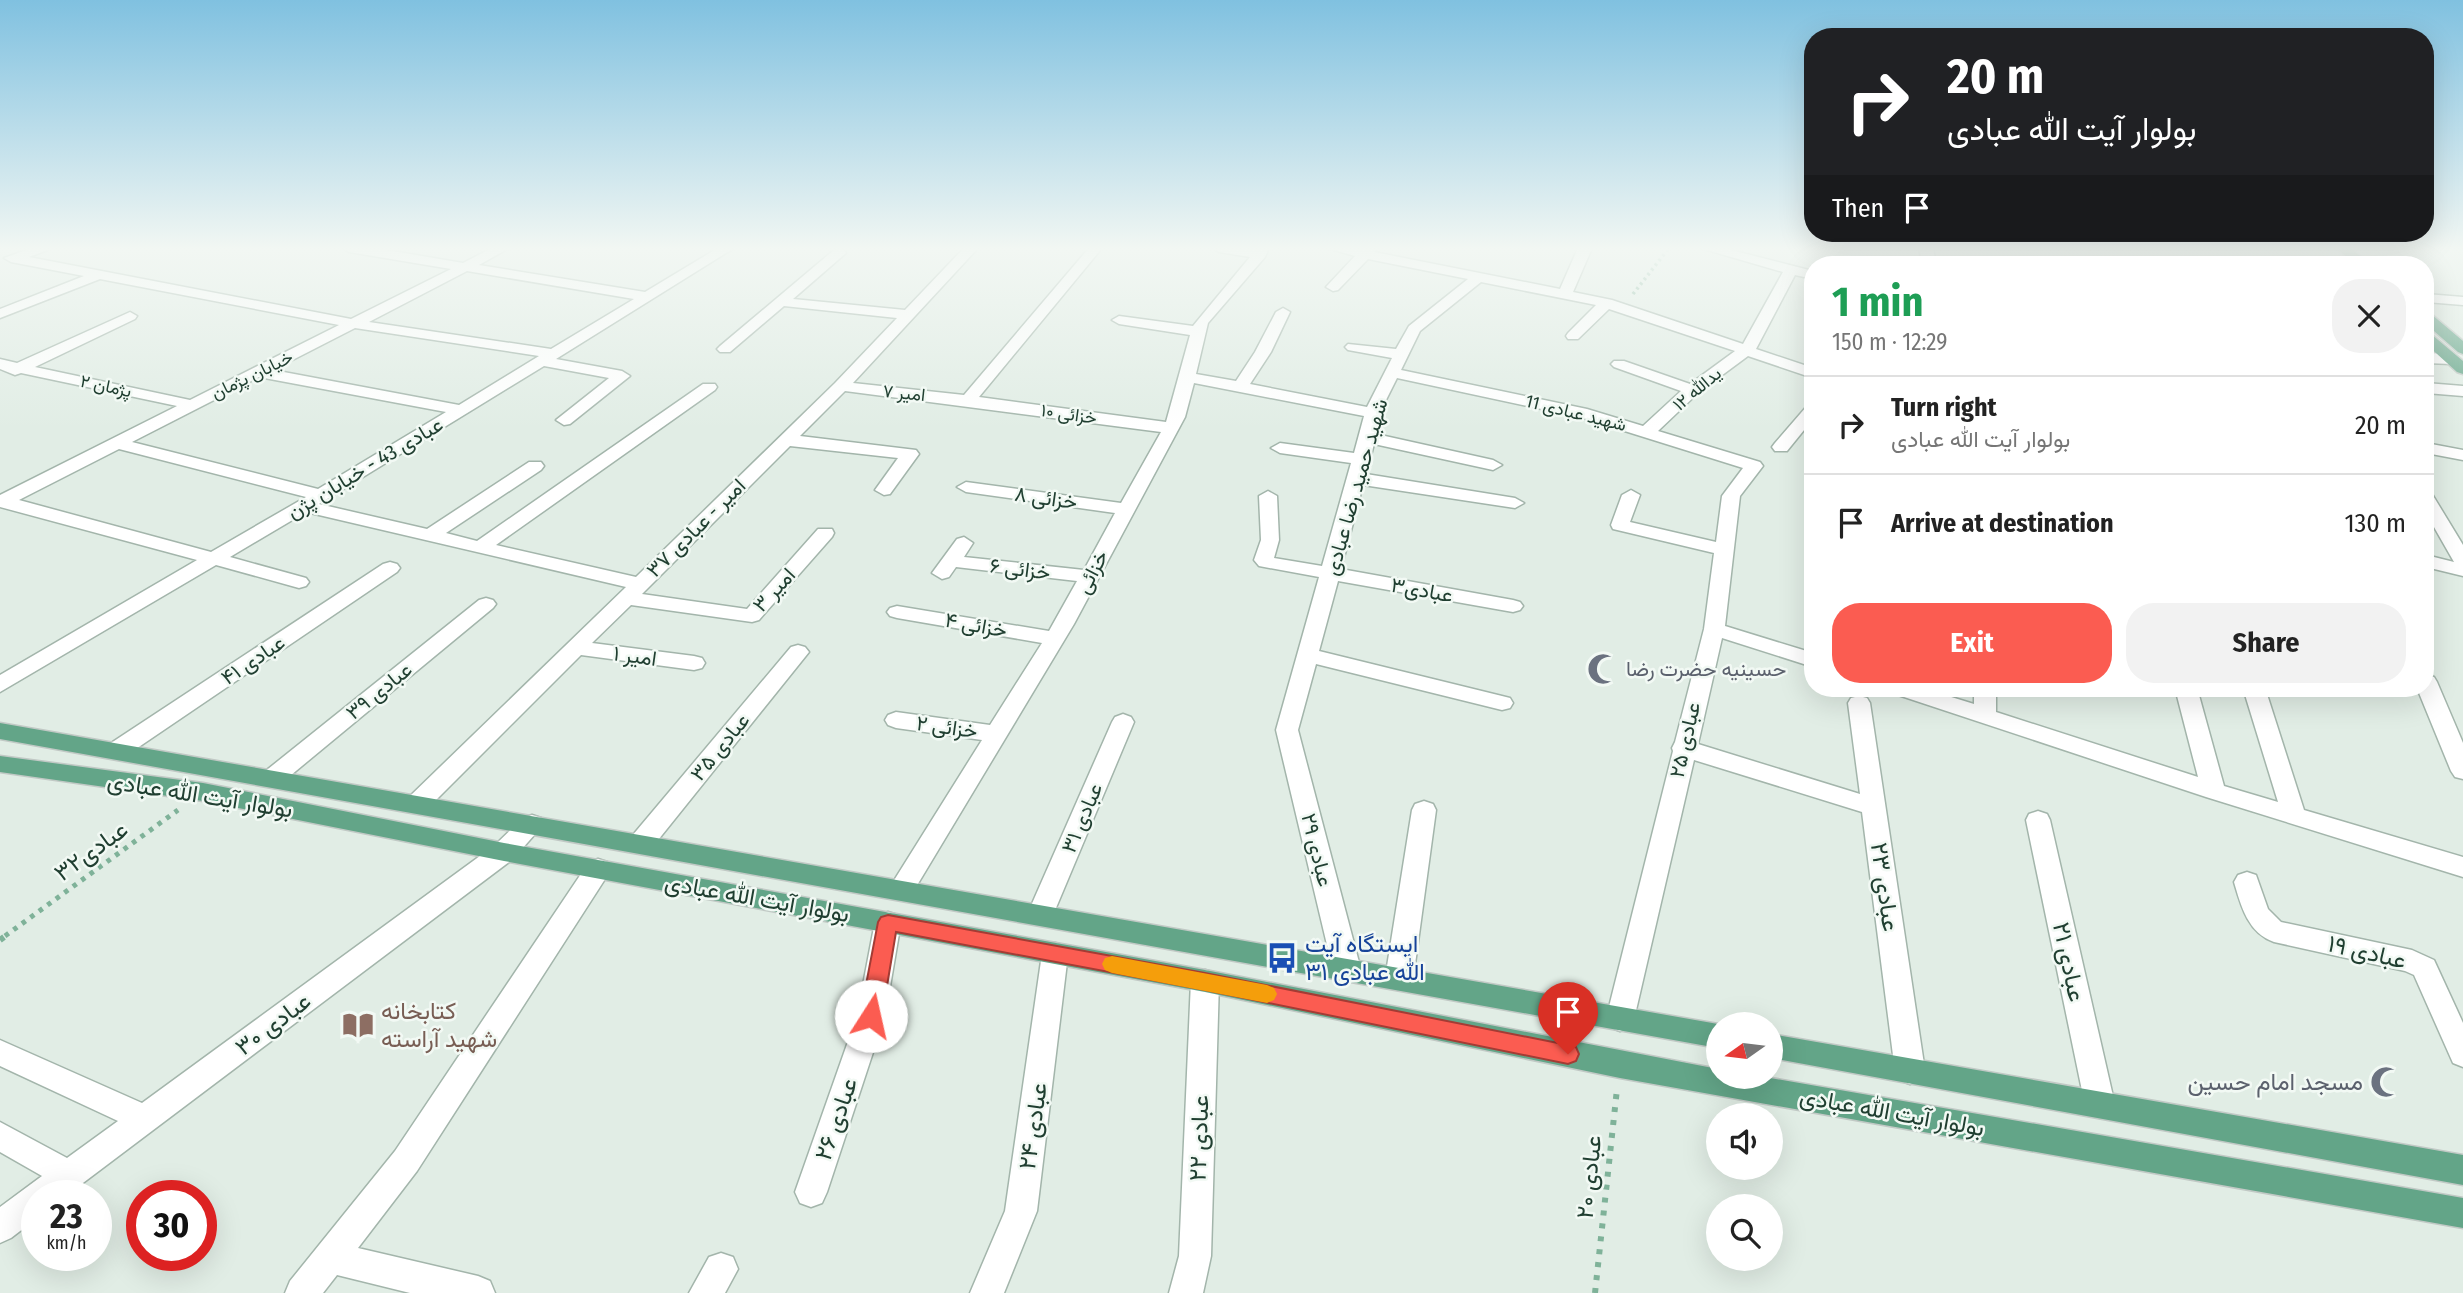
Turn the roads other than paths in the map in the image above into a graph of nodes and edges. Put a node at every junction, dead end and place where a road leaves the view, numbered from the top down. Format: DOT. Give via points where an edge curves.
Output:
graph roads {
  1 [pos="271,308"];
  2 [pos="385,308"];
  3 [pos="629,308"];
  4 [pos="775,308"];
  5 [pos="844,308"];
  6 [pos="914,308"];
  7 [pos="1045,308"];
  8 [pos="1213,308"];
  9 [pos="1440,308"];
  10 [pos="1611,308"];
  11 [pos="1621,308"];
  12 [pos="1770,308"];
  13 [pos="1283,312"];
  14 [pos="908,315"];
  15 [pos="130,316"];
  16 [pos="1119,320"];
  17 [pos="355,324"];
  18 [pos="2434,327"];
  19 [pos="1197,331"];
  20 [pos="1573,336"];
  21 [pos="2434,342"];
  22 [pos="1353,347"];
  23 [pos="725,349"];
  24 [pos="1748,349"];
  25 [pos="1402,355"];
  26 [pos="548,357"];
  27 [pos="2434,358"];
  28 [pos="2459,359"];
  29 [pos="0,364"];
  30 [pos="1619,364"];
  31 [pos="18,368"];
  32 [pos="1804,370"];
  33 [pos="257,372"];
  34 [pos="1395,373"];
  35 [pos="0,376"];
  36 [pos="1188,377"];
  37 [pos="1511,379"];
  38 [pos="841,386"];
  39 [pos="709,387"];
  40 [pos="1240,387"];
  41 [pos="2434,389"];
  42 [pos="1692,390"];
  43 [pos="2463,391"];
  44 [pos="1500,393"];
  45 [pos="968,400"];
  46 [pos="193,405"];
  47 [pos="461,410"];
  48 [pos="1374,413"];
  49 [pos="564,420"];
  50 [pos="1804,420"];
  51 [pos="1171,428"];
  52 [pos="1648,432"];
  53 [pos="1367,437"];
  54 [pos="786,440"];
  55 [pos="116,443"];
  56 [pos="1781,447"];
  57 [pos="1280,448"];
  58 [pos="2434,450"];
  59 [pos="2463,455"];
  60 [pos="1360,459"];
  61 [pos="1493,464"];
  62 [pos="535,466"];
  63 [pos="1754,466"];
  64 [pos="1355,478"];
  65 [pos="966,486"];
  66 [pos="884,490"];
  67 [pos="321,495"];
  68 [pos="1631,495"];
  69 [pos="1268,496"];
  70 [pos="2,501"];
  71 [pos="1515,503"];
  72 [pos="303,506"];
  73 [pos="1127,509"];
  74 [pos="2434,512"];
  75 [pos="825,533"];
  76 [pos="431,535"];
  77 [pos="964,543"];
  78 [pos="480,547"];
  79 [pos="1723,549"];
  80 [pos="214,558"];
  81 [pos="2463,561"];
  82 [pos="2434,563"];
  83 [pos="390,568"];
  84 [pos="2463,570"];
  85 [pos="1331,573"];
  86 [pos="1090,577"];
  87 [pos="299,582"];
  88 [pos="633,591"];
  89 [pos="486,604"];
  90 [pos="1513,606"];
  91 [pos="897,612"];
  92 [pos="1714,629"];
  93 [pos="1055,639"];
  94 [pos="576,648"];
  95 [pos="798,652"];
  96 [pos="1308,654"];
  97 [pos="1804,657"];
  98 [pos="694,663"];
  99 [pos="0,685"];
  100 [pos="1928,697"];
  101 [pos="1985,697"];
  102 [pos="2188,697"];
  103 [pos="2257,697"];
  104 [pos="2432,697"];
  105 [pos="1502,703"];
  106 [pos="1859,703"];
  107 [pos="1985,715"];
  108 [pos="896,720"];
  109 [pos="1123,722"];
  110 [pos="1287,730"];
  111 [pos="0,731"];
  112 [pos="997,734"];
  113 [pos="1684,748"];
  114 [pos="116,751"];
  115 [pos="2,767"];
  116 [pos="2463,771"];
  117 [pos="271,779"];
  118 [pos="2214,791"];
  119 [pos="417,804"];
  120 [pos="1873,807"];
  121 [pos="1424,810"];
  122 [pos="2294,815"];
  123 [pos="2038,820"];
  124 [pos="532,824"];
  125 [pos="641,843"];
  126 [pos="504,852"];
  127 [pos="2463,867"];
  128 [pos="598,869"];
  129 [pos="2247,882"];
  130 [pos="901,890"];
  131 [pos="1040,915"];
  132 [pos="888,922"];
  133 [pos="1055,954"];
  134 [pos="1347,970"];
  135 [pos="1399,979"];
  136 [pos="1205,981"];
  137 [pos="1620,1019"];
  138 [pos="1706,1034"];
  139 [pos="1783,1048"];
  140 [pos="0,1052"];
  141 [pos="2463,1054"];
  142 [pos="1910,1071"];
  143 [pos="2100,1105"];
  144 [pos="145,1119"];
  145 [pos="0,1136"];
  146 [pos="2463,1170"];
  147 [pos="69,1175"];
  148 [pos="62,1180"];
  149 [pos="811,1192"];
  150 [pos="21,1211"];
  151 [pos="2463,1213"];
  152 [pos="0,1227"];
  153 [pos="330,1257"];
  154 [pos="302,1293"];
  155 [pos="478,1293"];
  156 [pos="987,1293"];
  157 [pos="1186,1293"];
  1 -- 17 [label="street"];
  2 -- 17 [label="street, خیابان پژمان"];
  3 -- 26 [label="street, عبادی 43 - خیابان پژن"];
  4 -- 23 [label="street"];
  5 -- 14 [label="street"];
  6 -- 14 [label="street, امیر - عبادی ۳۷"];
  7 -- 45 [label="street"];
  8 -- 19 [label="street, خزائی"];
  9 -- 25 [label="street, شهید حمید رضا عبادی" via="1414,329"];
  10 -- 20 [label="street"];
  11 -- 24 [label="street"];
  12 -- 24 [label="street"];
  13 -- 40 [label="street"];
  14 -- 38 [label="street, امیر - عبادی ۳۷"];
  15 -- 31 [label="street"];
  16 -- 19 [label="street"];
  17 -- 26 [label="street"];
  17 -- 33 [label="street, خیابان پژمان"];
  18 -- 28 [label="main road"];
  19 -- 36 [label="street, خزائی"];
  21 -- 28 [label="main road"];
  22 -- 25 [label="street"];
  24 -- 32 [label="street"];
  24 -- 42 [label="street, یدالله ۱۲"];
  25 -- 34 [label="street, شهید حمید رضا عبادی"];
  26 -- 47 [label="street, عبادی 43 - خیابان پژن"];
  26 -- 49 [label="street" via="622,376"];
  27 -- 28 [label="street"];
  29 -- 31 [label="street, پژمان ۲"];
  30 -- 42 [label="street"];
  31 -- 35 [label="street"];
  31 -- 46 [label="street, پژمان ۲"];
  33 -- 46 [label="street, خیابان پژمان"];
  33 -- 47 [label="street"];
  34 -- 44 [label="street, شهید عبادی 11"];
  34 -- 48 [label="street, شهید حمید رضا عبادی"];
  36 -- 40 [label="street"];
  36 -- 51 [label="street, خزائی"];
  37 -- 44 [label="street"];
  38 -- 45 [label="street, امیر ۷"];
  38 -- 54 [label="street, امیر - عبادی ۳۷"];
  39 -- 78 [label="street"];
  40 -- 48 [label="street"];
  41 -- 43 [label="street"];
  42 -- 52 [label="street, یدالله ۱۲"];
  44 -- 52 [label="street, شهید عبادی 11"];
  45 -- 51 [label="street, خزائی ۱۰"];
  46 -- 55 [label="street, خیابان پژمان"];
  47 -- 67 [label="street, عبادی 43 - خیابان پژن"];
  48 -- 53 [label="street, شهید حمید رضا عبادی"];
  50 -- 56 [label="street"];
  51 -- 73 [label="street, خزائی"];
  52 -- 63 [label="street, شهید عبادی 11"];
  53 -- 60 [label="street, شهید حمید رضا عبادی"];
  53 -- 61 [label="street"];
  54 -- 66 [label="street" via="910,454"];
  54 -- 88 [label="street, امیر - عبادی ۳۷"];
  55 -- 67 [label="street"];
  55 -- 70 [label="street, خیابان پژمان"];
  57 -- 60 [label="street"];
  58 -- 59 [label="street"];
  60 -- 64 [label="street, شهید حمید رضا عبادی"];
  62 -- 76 [label="street"];
  63 -- 79 [label="street, عبادی ۲۵" via="1731,496"];
  64 -- 71 [label="street"];
  64 -- 85 [label="street, شهید حمید رضا عبادی"];
  65 -- 73 [label="street, خزائی ۸"];
  67 -- 72 [label="street, عبادی 43 - خیابان پژن"];
  68 -- 79 [label="street" via="1620,525"];
  69 -- 85 [label="street, عبادی۳" via="1266,562"];
  70 -- 80 [label="street"];
  72 -- 76 [label="street"];
  72 -- 80 [label="street, عبادی 43 - خیابان پژن"];
  73 -- 86 [label="street, خزائی"];
  74 -- 81 [label="street"];
  75 -- 88 [label="street, امیر ۳" via="752,616"];
  76 -- 78 [label="street"];
  77 -- 86 [label="street, خزائی ۶" via="946,567"];
  78 -- 88 [label="street"];
  79 -- 92 [label="street, عبادی ۲۵"];
  80 -- 87 [label="street"];
  80 -- 99 [label="street, عبادی 43 - خیابان پژن"];
  82 -- 84 [label="street"];
  83 -- 114 [label="street, عبادی ۴۱"];
  85 -- 90 [label="street, عبادی۳"];
  85 -- 96 [label="street, شهید حمید رضا عبادی"];
  86 -- 93 [label="street, خزائی"];
  88 -- 94 [label="street, امیر - عبادی ۳۷"];
  89 -- 117 [label="street, عبادی ۳۹"];
  91 -- 93 [label="street, خزائی ۴"];
  92 -- 97 [label="street"];
  92 -- 113 [label="street, عبادی ۲۵"];
  93 -- 112 [label="street, خزائی"];
  94 -- 98 [label="street, امیر ۱"];
  94 -- 119 [label="street, امیر - عبادی ۳۷"];
  95 -- 125 [label="street, عبادی ۳۵"];
  96 -- 105 [label="street"];
  96 -- 110 [label="street, شهید حمید رضا عبادی"];
  100 -- 107 [label="street"];
  101 -- 107 [label="street"];
  102 -- 118 [label="street"];
  103 -- 122 [label="street"];
  104 -- 116 [label="street"];
  106 -- 120 [label="street, عبادی ۲۳"];
  107 -- 118 [label="street"];
  108 -- 112 [label="street, خزائی ۲"];
  109 -- 131 [label="street, عبادی ۳۱"];
  110 -- 134 [label="street, عبادی ۲۹"];
  111 -- 114 [label="main road, بولوار آیت الله عبادی"];
  112 -- 130 [label="street, خزائی"];
  113 -- 120 [label="street"];
  113 -- 137 [label="street, عبادی ۲۵"];
  114 -- 117 [label="main road, بولوار آیت الله عبادی"];
  115 -- 126 [label="main road, بولوار آیت الله عبادی" via="203,792"];
  117 -- 119 [label="main road, بولوار آیت الله عبادی"];
  118 -- 122 [label="street"];
  119 -- 124 [label="main road, بولوار آیت الله عبادی"];
  120 -- 142 [label="street, عبادی ۲۳"];
  121 -- 135 [label="street"];
  122 -- 127 [label="street"];
  123 -- 143 [label="street, عبادی ۲۱"];
  124 -- 125 [label="main road, بولوار آیت الله عبادی"];
  124 -- 126 [label="street, عبادی ۳۰"];
  125 -- 130 [label="main road, بولوار آیت الله عبادی"];
  126 -- 128 [label="main road, بولوار آیت الله عبادی"];
  126 -- 144 [label="street, عبادی ۳۰"];
  128 -- 132 [label="main road, بولوار آیت الله عبادی"];
  128 -- 153 [label="street" via="405,1161"];
  129 -- 141 [label="street, عبادی ۱۹" via="2258,916 2274,931 2412,961 2424,968"];
  130 -- 131 [label="main road, بولوار آیت الله عبادی"];
  131 -- 134 [label="main road, بولوار آیت الله عبادی"];
  132 -- 133 [label="main road, بولوار آیت الله عبادی"];
  132 -- 149 [label="street, عبادی ۲۶" via="871,1016"];
  133 -- 136 [label="main road, بولوار آیت الله عبادی"];
  133 -- 156 [label="street, عبادی ۲۴" via="1021,1211"];
  134 -- 135 [label="main road, بولوار آیت الله عبادی"];
  135 -- 137 [label="main road, بولوار آیت الله عبادی"];
  136 -- 151 [label="main road, بولوار آیت الله عبادی" via="1620,1065"];
  136 -- 157 [label="street, عبادی ۲۲" via="1195,1256"];
  137 -- 138 [label="main road, بولوار آیت الله عبادی"];
  139 -- 142 [label="main road, بولوار آیت الله عبادی"];
  140 -- 144 [label="street"];
  142 -- 143 [label="main road, بولوار آیت الله عبادی"];
  143 -- 146 [label="main road, بولوار آیت الله عبادی"];
  144 -- 147 [label="street, عبادی ۳۰"];
  145 -- 147 [label="street"];
  147 -- 148 [label="street, عبادی ۳۰"];
  150 -- 152 [label="street"];
  153 -- 154 [label="street"];
  153 -- 155 [label="street"];
}
